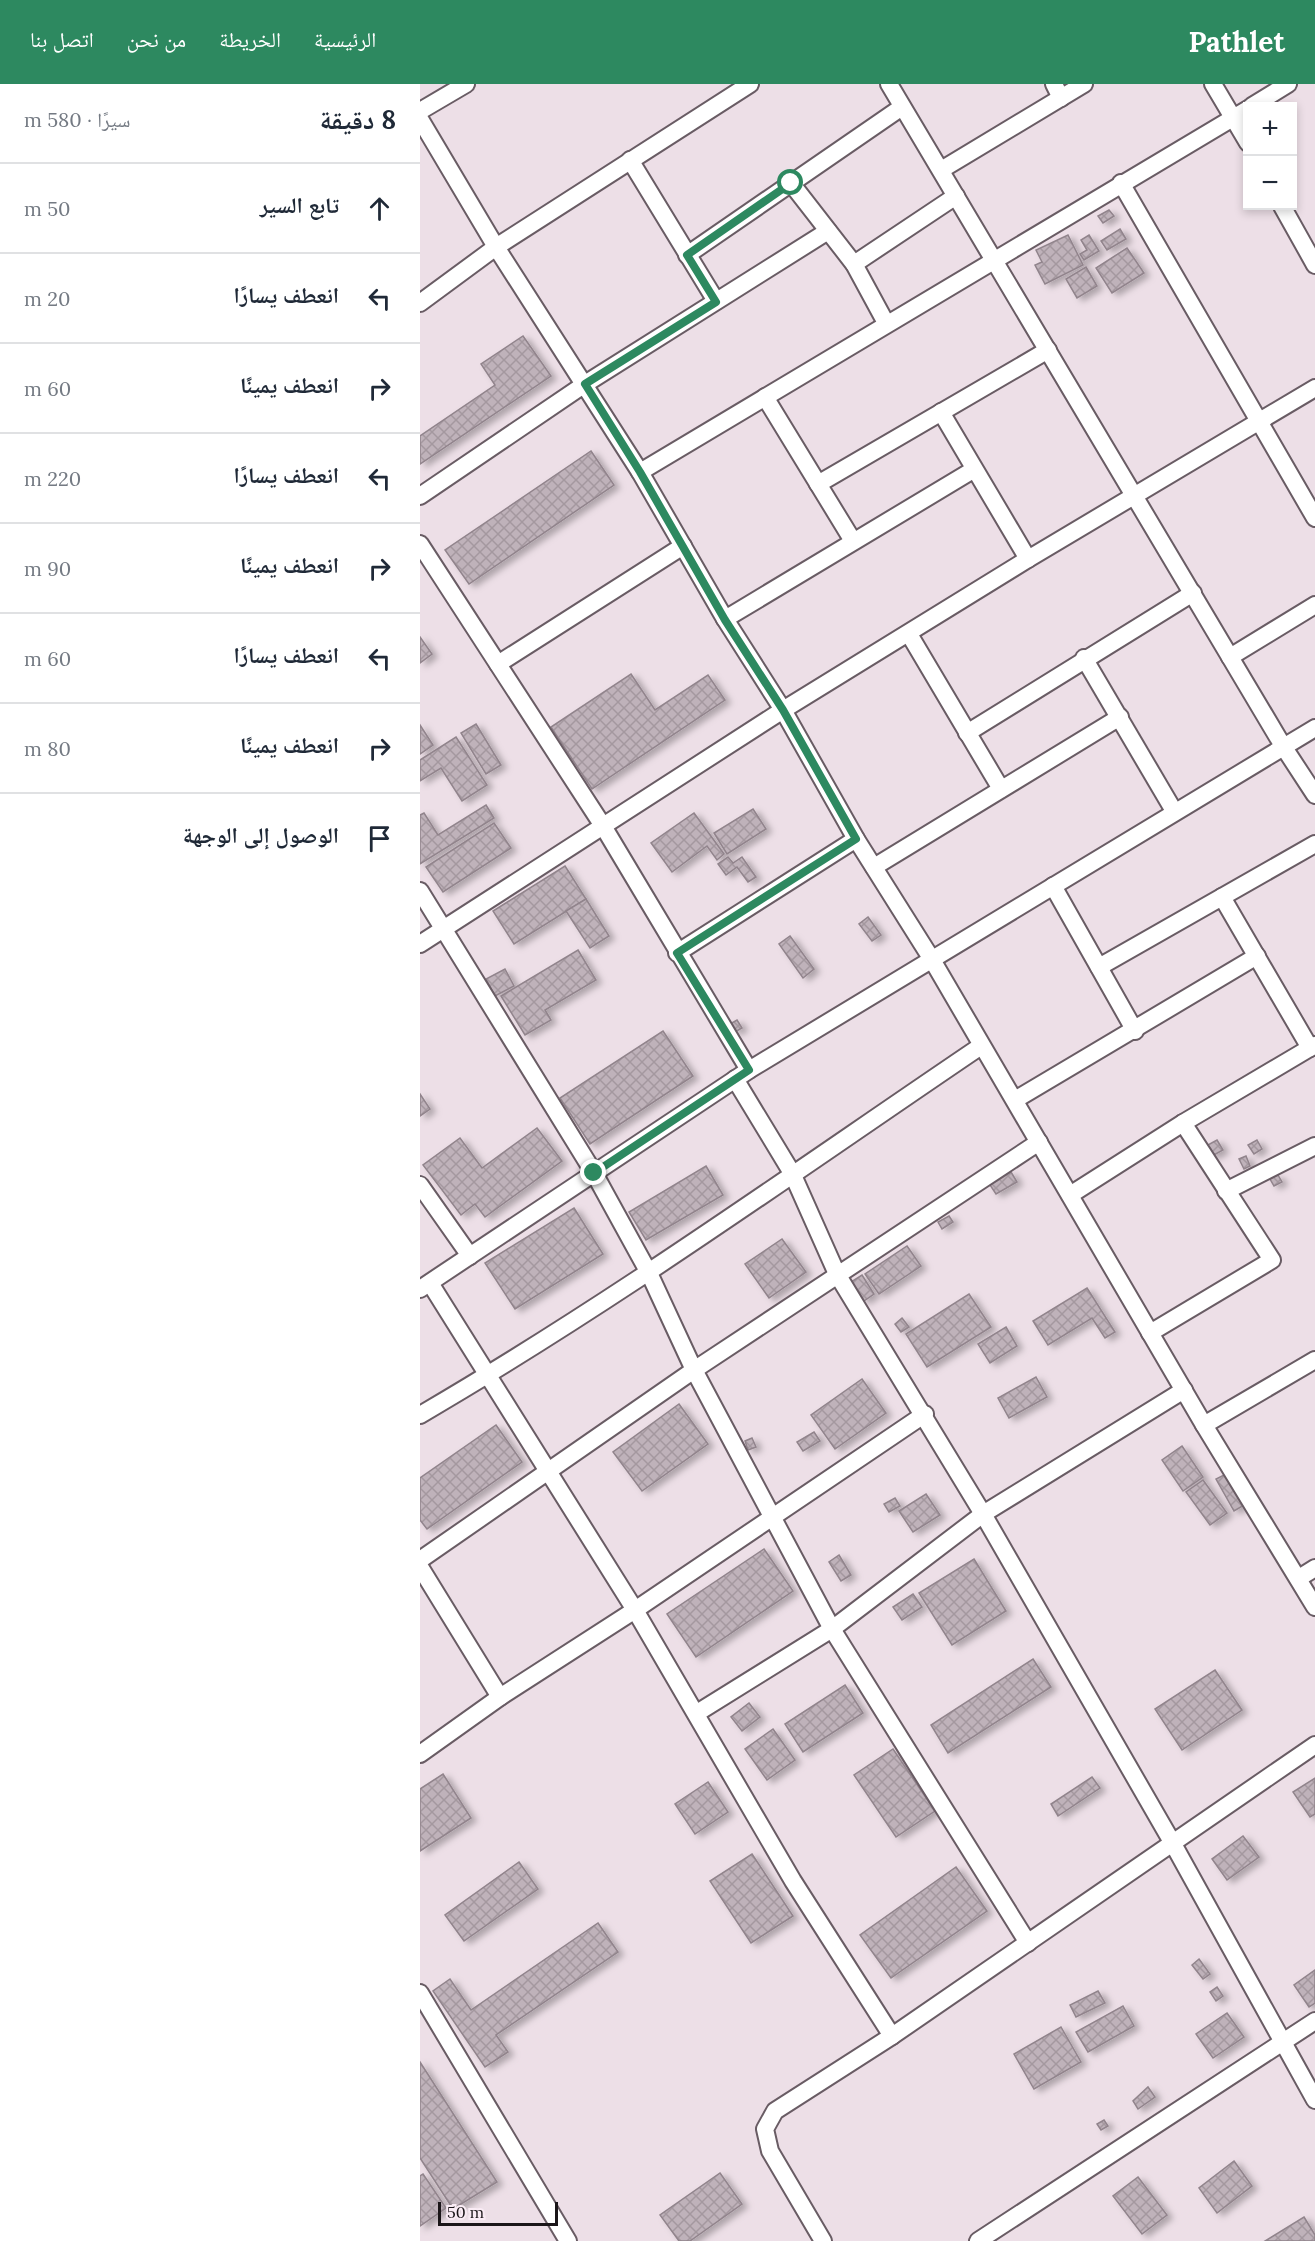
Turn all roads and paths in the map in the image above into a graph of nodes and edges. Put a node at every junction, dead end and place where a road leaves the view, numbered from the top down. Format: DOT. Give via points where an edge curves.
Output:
graph roads {
  1 [pos="466,84"];
  2 [pos="889,84"];
  3 [pos="1084,84"];
  4 [pos="1213,84"];
  5 [pos="1288,84"];
  6 [pos="748,85"];
  7 [pos="1057,91"];
  8 [pos="1259,102"];
  9 [pos="902,107"];
  10 [pos="420,111"];
  11 [pos="1241,113"];
  12 [pos="420,119"];
  13 [pos="630,160"];
  14 [pos="941,170"];
  15 [pos="791,183"];
  16 [pos="1121,183"];
  17 [pos="956,196"];
  18 [pos="1284,210"];
  19 [pos="828,231"];
  20 [pos="496,247"];
  21 [pos="687,255"];
  22 [pos="993,259"];
  23 [pos="854,264"];
  24 [pos="1315,265"];
  25 [pos="716,302"];
  26 [pos="420,303"];
  27 [pos="886,323"];
  28 [pos="1048,350"];
  29 [pos="585,384"];
  30 [pos="1315,388"];
  31 [pos="765,397"];
  32 [pos="941,412"];
  33 [pos="1259,422"];
  34 [pos="973,470"];
  35 [pos="640,472"];
  36 [pos="818,483"];
  37 [pos="1134,495"];
  38 [pos="420,496"];
  39 [pos="1315,516"];
  40 [pos="853,541"];
  41 [pos="420,544"];
  42 [pos="683,546"];
  43 [pos="1028,559"];
  44 [pos="1193,593"];
  45 [pos="1315,605"];
  46 [pos="725,620"];
  47 [pos="909,633"];
  48 [pos="1230,657"];
  49 [pos="1084,658"];
  50 [pos="498,664"];
  51 [pos="783,710"];
  52 [pos="1120,717"];
  53 [pos="1315,728"];
  54 [pos="968,733"];
  55 [pos="1283,746"];
  56 [pos="1001,789"];
  57 [pos="1315,795"];
  58 [pos="1174,811"];
  59 [pos="603,826"];
  60 [pos="856,839"];
  61 [pos="1315,844"];
  62 [pos="874,867"];
  63 [pos="1053,886"];
  64 [pos="420,891"];
  65 [pos="1222,897"];
  66 [pos="442,930"];
  67 [pos="420,944"];
  68 [pos="677,953"];
  69 [pos="1257,956"];
  70 [pos="931,958"];
  71 [pos="1099,968"];
  72 [pos="1135,1031"];
  73 [pos="981,1046"];
  74 [pos="1313,1047"];
  75 [pos="742,1074"];
  76 [pos="1015,1100"];
  77 [pos="1183,1123"];
  78 [pos="1039,1142"];
  79 [pos="1315,1146"];
  80 [pos="594,1173"];
  81 [pos="792,1173"];
  82 [pos="420,1185"];
  83 [pos="1227,1191"];
  84 [pos="1070,1195"];
  85 [pos="470,1256"];
  86 [pos="649,1273"];
  87 [pos="837,1274"];
  88 [pos="425,1286"];
  89 [pos="1150,1333"];
  90 [pos="1315,1360"];
  91 [pos="694,1370"];
  92 [pos="488,1376"];
  93 [pos="1184,1390"];
  94 [pos="925,1414"];
  95 [pos="420,1415"];
  96 [pos="1204,1425"];
  97 [pos="548,1471"];
  98 [pos="983,1514"];
  99 [pos="774,1516"];
  100 [pos="420,1560"];
  101 [pos="420,1567"];
  102 [pos="1315,1568"];
  103 [pos="1299,1578"];
  104 [pos="1315,1606"];
  105 [pos="635,1610"];
  106 [pos="832,1629"];
  107 [pos="500,1697"];
  108 [pos="697,1713"];
  109 [pos="1315,1745"];
  110 [pos="420,1754"];
  111 [pos="1172,1842"];
  112 [pos="1028,1944"];
  113 [pos="420,1993"];
  114 [pos="1315,2021"];
  115 [pos="892,2036"];
  116 [pos="1281,2043"];
  117 [pos="1315,2100"];
  118 [pos="568,2241"];
  119 [pos="823,2241"];
  120 [pos="978,2241"];
  1 -- 10 [label="street"];
  2 -- 9 [label="street"];
  3 -- 7 [label="street"];
  4 -- 11 [label="street"];
  5 -- 8 [label="street"];
  6 -- 13 [label="street"];
  7 -- 14 [label="street"];
  9 -- 14 [label="street"];
  9 -- 15 [label="street"];
  11 -- 16 [label="street"];
  12 -- 20 [label="street"];
  13 -- 20 [label="street"];
  13 -- 21 [label="street"];
  14 -- 17 [label="street"];
  15 -- 19 [label="street"];
  15 -- 21 [label="street"];
  16 -- 22 [label="street"];
  16 -- 33 [label="street"];
  17 -- 22 [label="street"];
  17 -- 23 [label="street"];
  18 -- 24 [label="street"];
  19 -- 23 [label="street"];
  19 -- 25 [label="street"];
  20 -- 26 [label="street"];
  20 -- 29 [label="street"];
  21 -- 25 [label="street"];
  22 -- 27 [label="street"];
  22 -- 28 [label="street"];
  23 -- 27 [label="street"];
  25 -- 29 [label="street"];
  27 -- 31 [label="street"];
  28 -- 32 [label="street"];
  28 -- 37 [label="street"];
  29 -- 35 [label="street"];
  29 -- 38 [label="street"];
  30 -- 33 [label="street"];
  31 -- 35 [label="street"];
  31 -- 36 [label="street"];
  32 -- 34 [label="street"];
  32 -- 36 [label="street"];
  33 -- 37 [label="street"];
  33 -- 39 [label="street"];
  34 -- 40 [label="street"];
  34 -- 43 [label="street"];
  35 -- 42 [label="street"];
  36 -- 40 [label="street"];
  37 -- 43 [label="street"];
  37 -- 44 [label="street"];
  40 -- 46 [label="street"];
  41 -- 50 [label="street"];
  42 -- 46 [label="street"];
  42 -- 50 [label="street"];
  43 -- 47 [label="street"];
  44 -- 48 [label="street"];
  44 -- 49 [label="street"];
  45 -- 48 [label="street"];
  46 -- 51 [label="street"];
  47 -- 51 [label="street"];
  47 -- 54 [label="street"];
  48 -- 55 [label="street"];
  49 -- 52 [label="street"];
  49 -- 54 [label="street"];
  50 -- 59 [label="street"];
  51 -- 59 [label="street"];
  51 -- 60 [label="street"];
  52 -- 56 [label="street"];
  52 -- 58 [label="street"];
  53 -- 55 [label="street"];
  54 -- 56 [label="street"];
  55 -- 57 [label="street"];
  55 -- 58 [label="street"];
  56 -- 62 [label="street"];
  58 -- 63 [label="street"];
  59 -- 66 [label="street"];
  59 -- 68 [label="street"];
  60 -- 62 [label="street"];
  60 -- 68 [label="street"];
  61 -- 65 [label="street"];
  62 -- 70 [label="street"];
  63 -- 70 [label="street"];
  63 -- 71 [label="street"];
  64 -- 66 [label="street"];
  65 -- 69 [label="street"];
  65 -- 71 [label="street"];
  66 -- 67 [label="street"];
  66 -- 80 [label="street"];
  68 -- 75 [label="street"];
  69 -- 72 [label="street"];
  69 -- 74 [label="street"];
  70 -- 73 [label="street"];
  70 -- 75 [label="street"];
  71 -- 72 [label="street"];
  72 -- 76 [label="street"];
  73 -- 76 [label="street"];
  73 -- 81 [label="street"];
  74 -- 77 [label="street"];
  75 -- 80 [label="street"];
  75 -- 81 [label="street"];
  76 -- 78 [label="street"];
  77 -- 83 [label="street"];
  77 -- 84 [label="street"];
  78 -- 84 [label="street"];
  78 -- 87 [label="street"];
  79 -- 83 [label="street"];
  80 -- 85 [label="street"];
  80 -- 86 [label="street"];
  81 -- 86 [label="street"];
  81 -- 87 [label="street"];
  82 -- 85 [label="street"];
  83 -- 89 [label="street" via="1272,1260"];
  84 -- 89 [label="street"];
  85 -- 88 [label="street"];
  86 -- 91 [label="street"];
  86 -- 92 [label="street"];
  87 -- 91 [label="street"];
  87 -- 94 [label="street"];
  88 -- 92 [label="street"];
  89 -- 93 [label="street"];
  90 -- 96 [label="street"];
  91 -- 97 [label="street"];
  91 -- 99 [label="street"];
  92 -- 95 [label="street"];
  92 -- 97 [label="street"];
  93 -- 96 [label="street"];
  93 -- 98 [label="street"];
  94 -- 98 [label="street"];
  94 -- 99 [label="street"];
  96 -- 103 [label="street"];
  97 -- 100 [label="street"];
  97 -- 105 [label="street"];
  98 -- 106 [label="street"];
  98 -- 111 [label="street"];
  99 -- 105 [label="street"];
  99 -- 106 [label="street"];
  101 -- 107 [label="street"];
  102 -- 103 [label="street"];
  103 -- 104 [label="street"];
  105 -- 107 [label="street"];
  105 -- 108 [label="street"];
  106 -- 108 [label="street"];
  106 -- 112 [label="street"];
  107 -- 110 [label="street"];
  108 -- 115 [label="street" via="794,1881"];
  109 -- 111 [label="street"];
  111 -- 112 [label="street"];
  111 -- 116 [label="street"];
  112 -- 115 [label="street"];
  113 -- 118 [label="street"];
  114 -- 116 [label="street"];
  115 -- 119 [label="street" via="775,2111 765,2129 770,2151"];
  116 -- 117 [label="street"];
  116 -- 120 [label="street"];
}
